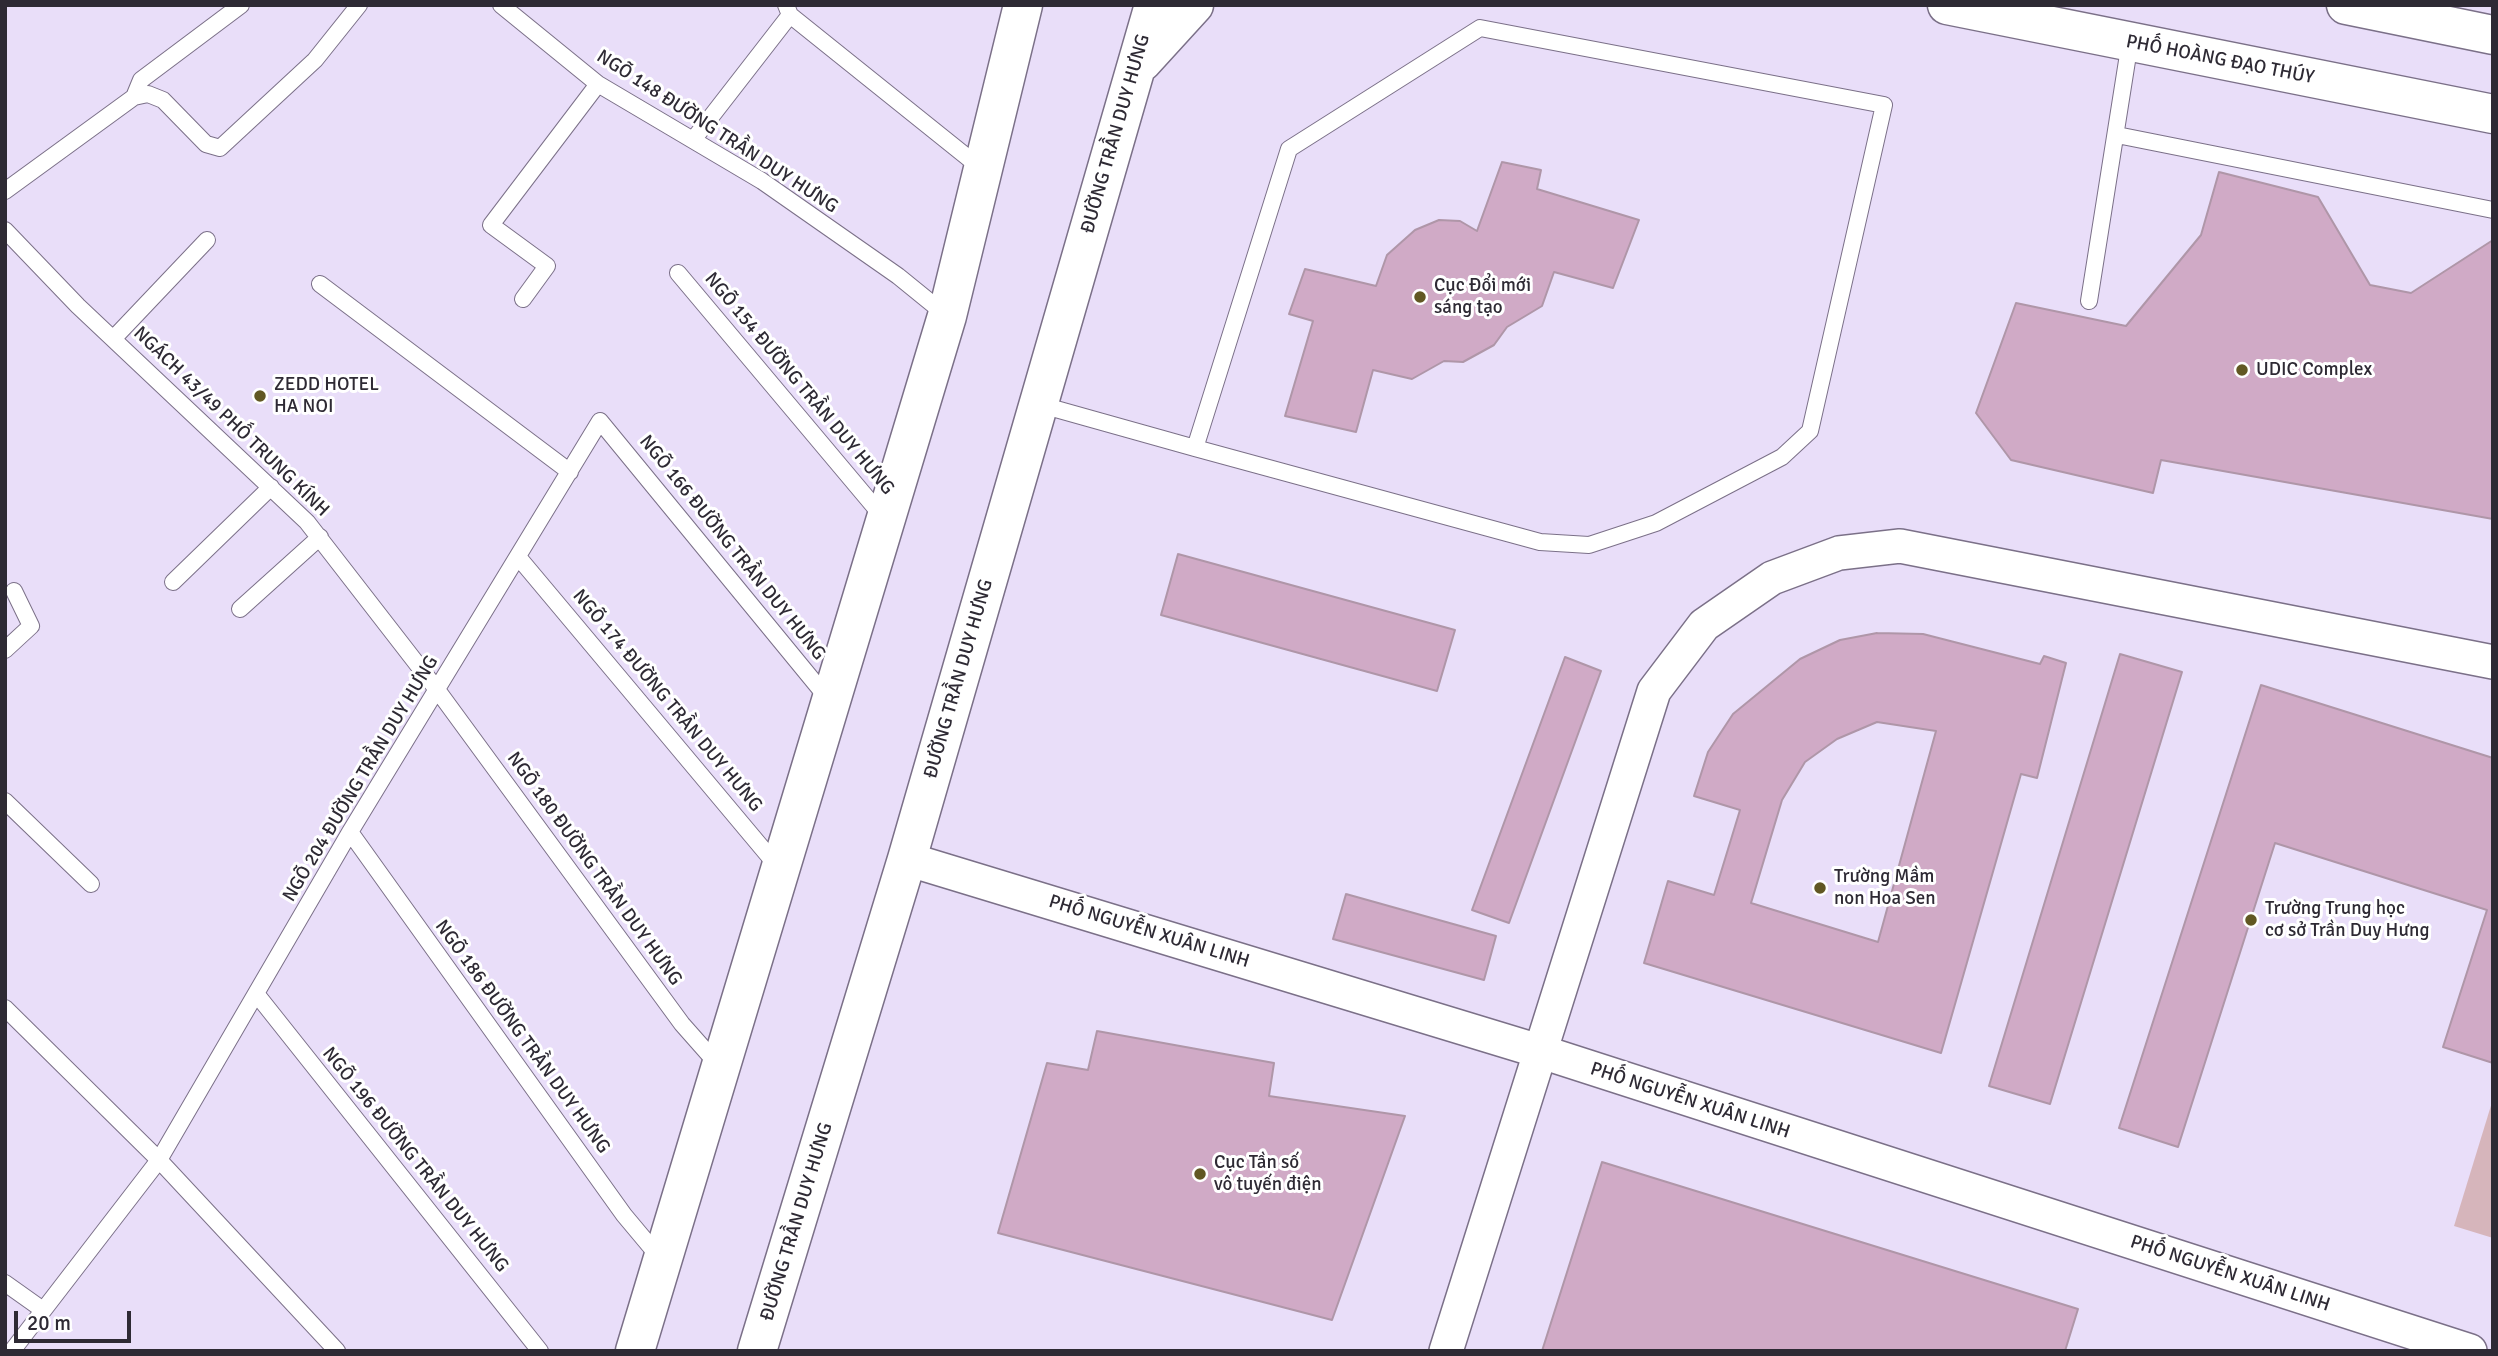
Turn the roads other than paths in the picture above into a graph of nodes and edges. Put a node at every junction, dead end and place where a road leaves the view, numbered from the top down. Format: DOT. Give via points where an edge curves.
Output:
graph roads {
  1 [pos="241,5"];
  2 [pos="359,5"];
  3 [pos="501,5"];
  4 [pos="1023,5"];
  5 [pos="1154,5"];
  6 [pos="1194,5"];
  7 [pos="1947,5"];
  8 [pos="2346,5"];
  9 [pos="788,10"];
  10 [pos="2493,35"];
  11 [pos="2130,42"];
  12 [pos="1133,71"];
  13 [pos="598,84"];
  14 [pos="134,97"];
  15 [pos="2493,114"];
  16 [pos="2117,135"];
  17 [pos="693,140"];
  18 [pos="982,169"];
  19 [pos="5,191"];
  20 [pos="2493,210"];
  21 [pos="5,230"];
  22 [pos="206,240"];
  23 [pos="678,273"];
  24 [pos="320,284"];
  25 [pos="523,299"];
  26 [pos="2089,300"];
  27 [pos="947,316"];
  28 [pos="113,339"];
  29 [pos="1038,404"];
  30 [pos="600,421"];
  31 [pos="1195,448"];
  32 [pos="570,472"];
  33 [pos="271,487"];
  34 [pos="887,522"];
  35 [pos="320,537"];
  36 [pos="519,558"];
  37 [pos="173,582"];
  38 [pos="14,591"];
  39 [pos="240,609"];
  40 [pos="5,650"];
  41 [pos="2493,662"];
  42 [pos="438,691"];
  43 [pos="831,702"];
  44 [pos="8,808"];
  45 [pos="350,832"];
  46 [pos="907,859"];
  47 [pos="782,871"];
  48 [pos="90,884"];
  49 [pos="257,996"];
  50 [pos="5,1008"];
  51 [pos="1542,1052"];
  52 [pos="722,1069"];
  53 [pos="159,1160"];
  54 [pos="664,1263"];
  55 [pos="5,1283"];
  56 [pos="43,1310"];
  57 [pos="12,1351"];
  58 [pos="337,1351"];
  59 [pos="540,1351"];
  60 [pos="635,1351"];
  61 [pos="757,1351"];
  62 [pos="1446,1351"];
  63 [pos="2470,1351"];
  1 -- 14 [label="lane" via="141,80"];
  2 -- 14 [label="lane" via="315,60 220,148 206,144 163,100 148,94"];
  3 -- 13 [label="lane, NGÕ 148 ĐƯỜNG TRẦN DUY HƯNG"];
  4 -- 18 [label="main road"];
  5 -- 12 [label="main road, ĐƯỜNG TRẦN DUY HƯNG"];
  6 -- 12 [label="main road"];
  7 -- 11 [label="main road, PHỐ HOÀNG ĐẠO THÚY"];
  8 -- 10 [label="main road"];
  9 -- 17 [label="lane"];
  9 -- 18 [label="lane"];
  11 -- 15 [label="main road, PHỐ HOÀNG ĐẠO THÚY"];
  11 -- 16 [label="lane"];
  12 -- 29 [label="main road, ĐƯỜNG TRẦN DUY HƯNG"];
  13 -- 17 [label="lane, NGÕ 148 ĐƯỜNG TRẦN DUY HƯNG"];
  13 -- 25 [label="lane" via="491,225 547,266"];
  14 -- 19 [label="lane"];
  16 -- 20 [label="lane"];
  16 -- 26 [label="lane"];
  17 -- 27 [label="lane, NGÕ 148 ĐƯỜNG TRẦN DUY HƯNG" via="762,181"];
  18 -- 27 [label="main road"];
  21 -- 28 [label="lane, NGÁCH 43/49 PHỐ TRUNG KÍNH"];
  22 -- 28 [label="lane"];
  23 -- 34 [label="lane, NGÕ 154 ĐƯỜNG TRẦN DUY HƯNG"];
  24 -- 32 [label="lane"];
  27 -- 34 [label="main road"];
  28 -- 33 [label="lane, NGÁCH 43/49 PHỐ TRUNG KÍNH"];
  29 -- 31 [label="lane"];
  29 -- 46 [label="main road, ĐƯỜNG TRẦN DUY HƯNG"];
  30 -- 32 [label="lane, NGÕ 204 ĐƯỜNG TRẦN DUY HƯNG"];
  30 -- 43 [label="lane, NGÕ 166 ĐƯỜNG TRẦN DUY HƯNG"];
  31 -- 31 [label="lane" via="1540,542 1589,545 1656,523 1782,457 1810,431 1884,105 1480,28 1289,149"];
  32 -- 36 [label="lane, NGÕ 204 ĐƯỜNG TRẦN DUY HƯNG"];
  33 -- 35 [label="lane, NGÁCH 43/49 PHỐ TRUNG KÍNH"];
  33 -- 37 [label="lane"];
  34 -- 43 [label="main road"];
  35 -- 39 [label="lane"];
  35 -- 42 [label="lane, NGÁCH 43/49 PHỐ TRUNG KÍNH"];
  36 -- 42 [label="lane, NGÕ 204 ĐƯỜNG TRẦN DUY HƯNG"];
  36 -- 47 [label="lane, NGÕ 174 ĐƯỜNG TRẦN DUY HƯNG"];
  38 -- 40 [label="lane" via="31,626"];
  41 -- 51 [label="street" via="1900,546 1839,553 1772,578 1704,625 1654,691"];
  42 -- 45 [label="lane, NGÕ 204 ĐƯỜNG TRẦN DUY HƯNG"];
  42 -- 52 [label="lane, NGÕ 180 ĐƯỜNG TRẦN DUY HƯNG" via="682,1024"];
  43 -- 47 [label="main road"];
  44 -- 48 [label="lane"];
  45 -- 49 [label="lane, NGÕ 204 ĐƯỜNG TRẦN DUY HƯNG"];
  45 -- 54 [label="lane, NGÕ 186 ĐƯỜNG TRẦN DUY HƯNG" via="624,1215"];
  46 -- 51 [label="street, PHỐ NGUYỄN XUÂN LINH"];
  46 -- 61 [label="main road, ĐƯỜNG TRẦN DUY HƯNG"];
  47 -- 52 [label="main road"];
  49 -- 53 [label="lane, NGÕ 204 ĐƯỜNG TRẦN DUY HƯNG"];
  49 -- 59 [label="lane, NGÕ 196 ĐƯỜNG TRẦN DUY HƯNG"];
  50 -- 53 [label="lane"];
  51 -- 62 [label="street"];
  51 -- 63 [label="street, PHỐ NGUYỄN XUÂN LINH"];
  52 -- 54 [label="main road"];
  53 -- 56 [label="lane, NGÕ 204 ĐƯỜNG TRẦN DUY HƯNG"];
  53 -- 58 [label="lane"];
  54 -- 60 [label="main road"];
  55 -- 56 [label="lane"];
  56 -- 57 [label="lane, NGÕ 204 ĐƯỜNG TRẦN DUY HƯNG"];
}
